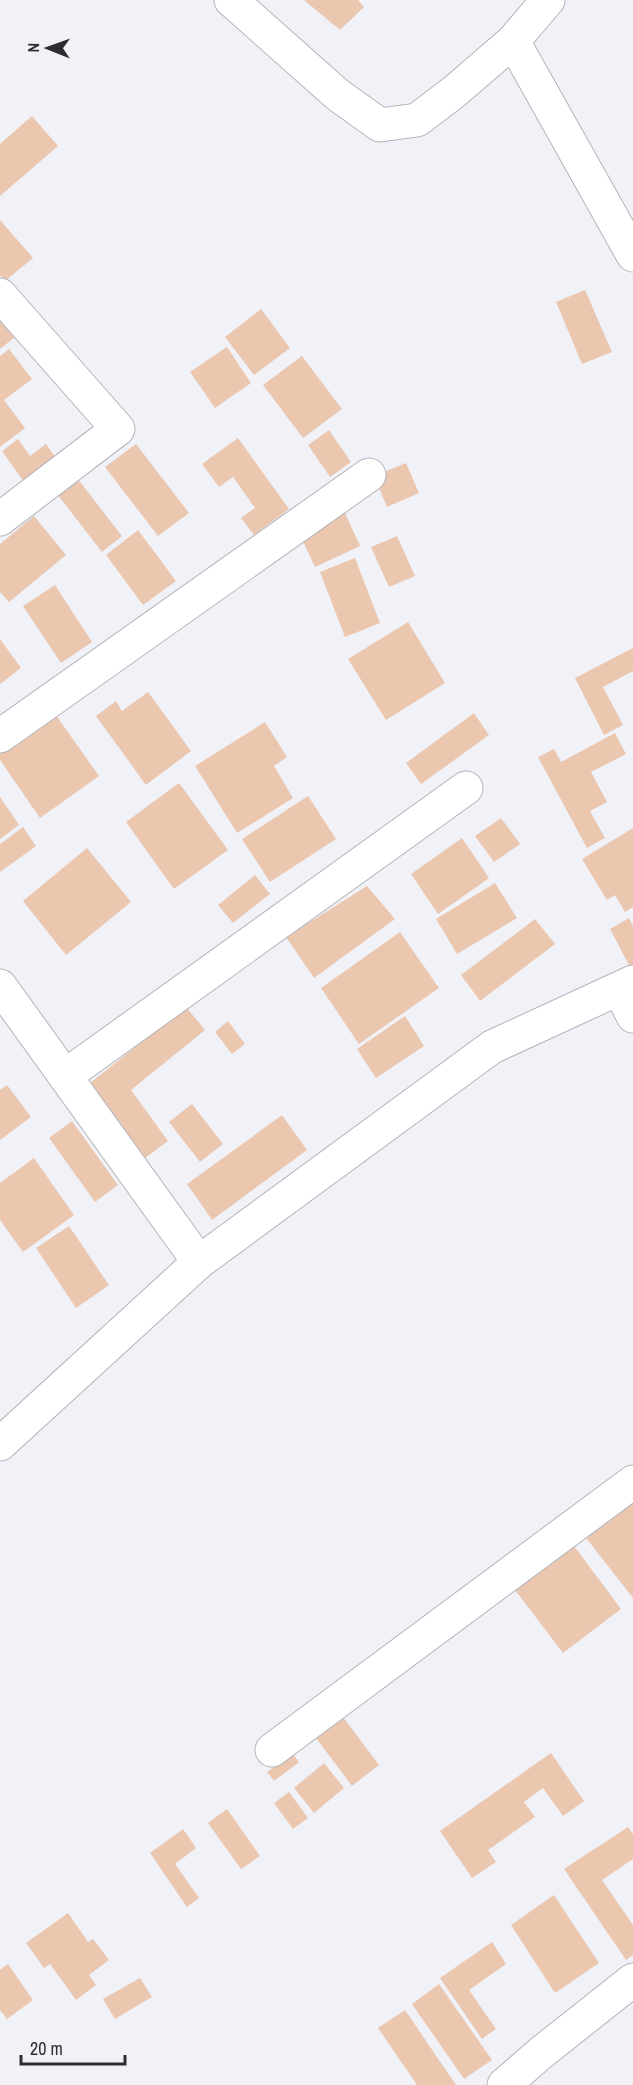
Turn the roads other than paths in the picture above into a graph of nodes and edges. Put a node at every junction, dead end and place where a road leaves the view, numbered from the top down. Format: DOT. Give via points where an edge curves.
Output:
graph roads {
  1 [pos="231,0"];
  2 [pos="548,0"];
  3 [pos="513,41"];
  4 [pos="633,255"];
  5 [pos="0,295"];
  6 [pos="369,475"];
  7 [pos="0,519"];
  8 [pos="0,736"];
  9 [pos="465,788"];
  10 [pos="0,986"];
  11 [pos="628,996"];
  12 [pos="65,1076"];
  13 [pos="198,1262"];
  14 [pos="0,1444"];
  15 [pos="633,1482"];
  16 [pos="272,1750"];
  17 [pos="633,1980"];
  18 [pos="504,2085"];
  1 -- 3 [label="street" via="338,95 380,125 417,120"];
  2 -- 3 [label="street"];
  3 -- 4 [label="street"];
  5 -- 7 [label="street" via="118,429"];
  6 -- 8 [label="street"];
  9 -- 12 [label="street"];
  10 -- 12 [label="street"];
  11 -- 13 [label="street" via="492,1047"];
  12 -- 13 [label="street"];
  13 -- 14 [label="street"];
  15 -- 16 [label="street"];
  17 -- 18 [label="street"];
}
